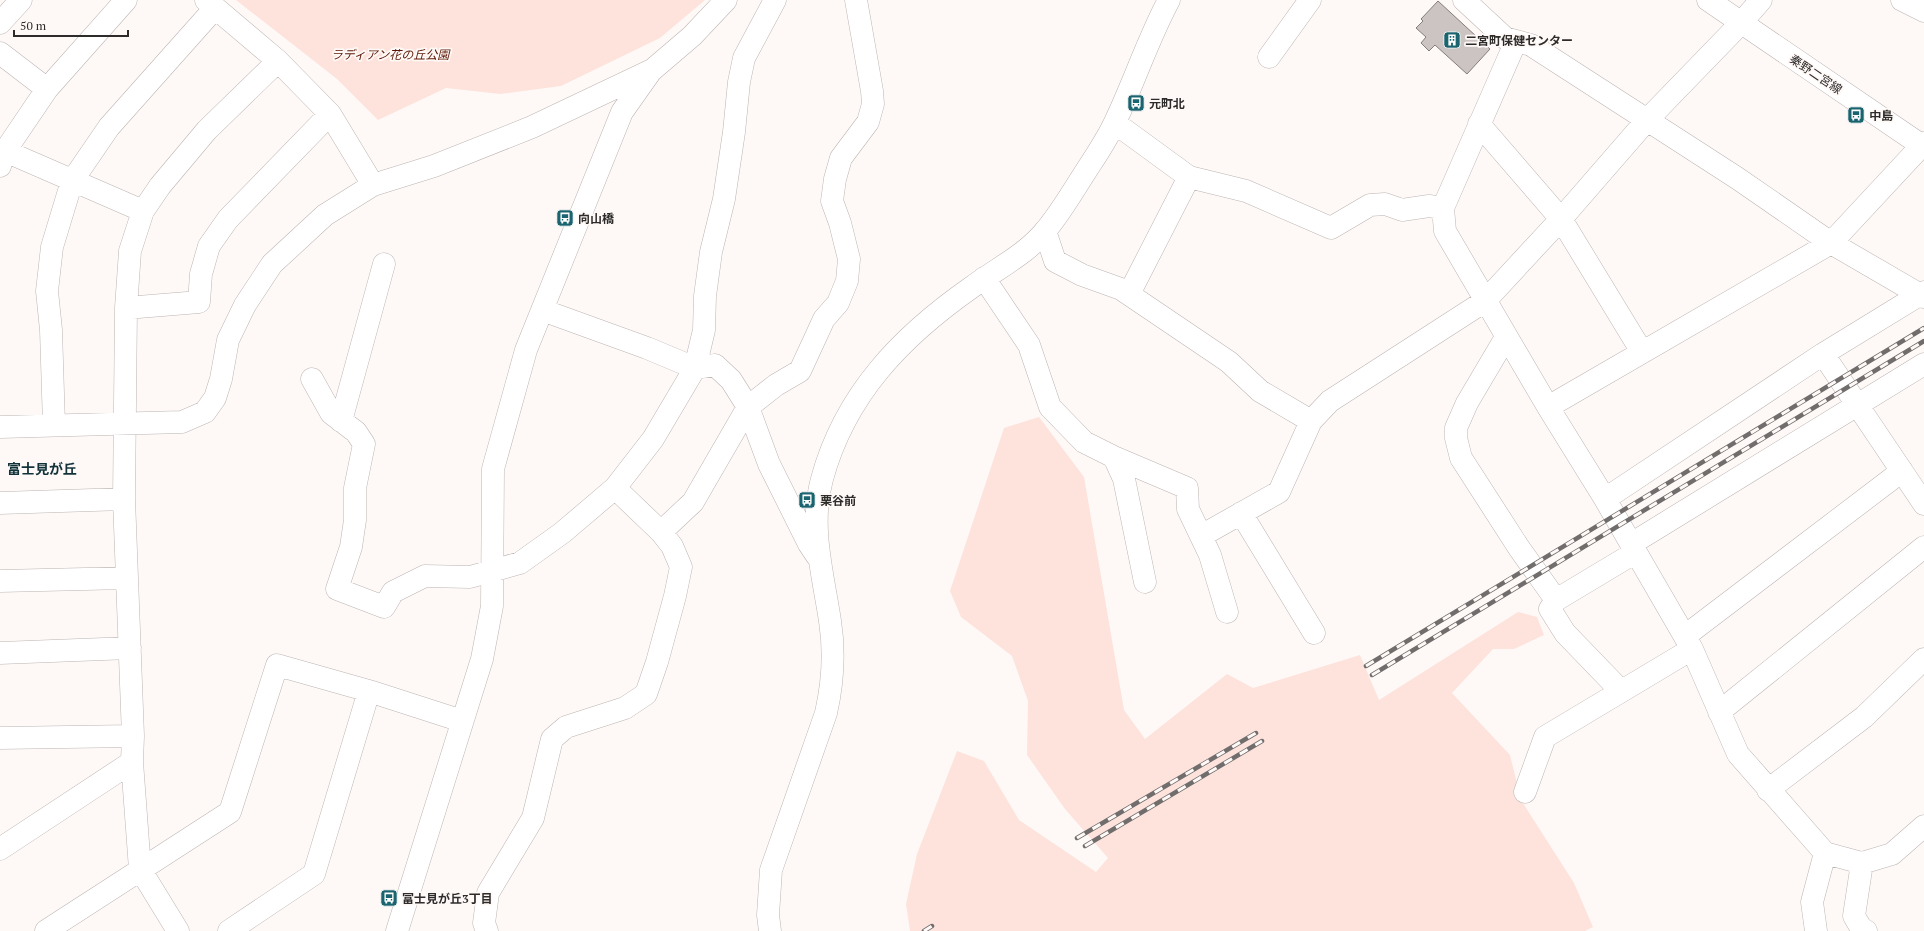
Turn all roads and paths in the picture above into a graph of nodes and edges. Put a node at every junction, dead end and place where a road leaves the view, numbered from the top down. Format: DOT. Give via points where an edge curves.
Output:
graph roads {
  1 [pos="21,0"];
  2 [pos="126,0"];
  3 [pos="726,0"];
  4 [pos="775,0"];
  5 [pos="856,0"];
  6 [pos="1169,0"];
  7 [pos="1310,0"];
  8 [pos="1464,0"];
  9 [pos="1708,0"];
  10 [pos="1761,0"];
  11 [pos="1902,0"];
  12 [pos="211,4"];
  13 [pos="1924,11"];
  14 [pos="0,23"];
  15 [pos="1741,23"];
  16 [pos="1516,41"];
  17 [pos="0,53"];
  18 [pos="1269,58"];
  19 [pos="278,60"];
  20 [pos="651,71"];
  21 [pos="47,89"];
  22 [pos="330,114"];
  23 [pos="1647,120"];
  24 [pos="1115,123"];
  25 [pos="1479,124"];
  26 [pos="1923,145"];
  27 [pos="3,159"];
  28 [pos="1189,177"];
  29 [pos="72,181"];
  30 [pos="373,185"];
  31 [pos="1443,208"];
  32 [pos="143,212"];
  33 [pos="1562,218"];
  34 [pos="1045,231"];
  35 [pos="1831,243"];
  36 [pos="384,264"];
  37 [pos="984,278"];
  38 [pos="1129,294"];
  39 [pos="1923,295"];
  40 [pos="1485,301"];
  41 [pos="126,308"];
  42 [pos="542,310"];
  43 [pos="1506,337"];
  44 [pos="1642,352"];
  45 [pos="1823,354"];
  46 [pos="1924,364"];
  47 [pos="695,368"];
  48 [pos="312,379"];
  49 [pos="1857,406"];
  50 [pos="748,407"];
  51 [pos="1548,407"];
  52 [pos="341,421"];
  53 [pos="1311,421"];
  54 [pos="125,422"];
  55 [pos="54,425"];
  56 [pos="0,427"];
  57 [pos="1114,457"];
  58 [pos="1902,471"];
  59 [pos="615,488"];
  60 [pos="124,499"];
  61 [pos="1605,499"];
  62 [pos="0,503"];
  63 [pos="1924,504"];
  64 [pos="1241,513"];
  65 [pos="661,532"];
  66 [pos="1201,536"];
  67 [pos="1924,547"];
  68 [pos="1634,548"];
  69 [pos="819,558"];
  70 [pos="491,571"];
  71 [pos="127,578"];
  72 [pos="0,581"];
  73 [pos="1145,582"];
  74 [pos="1556,600"];
  75 [pos="1227,612"];
  76 [pos="1314,634"];
  77 [pos="1688,643"];
  78 [pos="130,648"];
  79 [pos="0,653"];
  80 [pos="1924,659"];
  81 [pos="369,691"];
  82 [pos="1621,691"];
  83 [pos="1719,712"];
  84 [pos="462,721"];
  85 [pos="134,736"];
  86 [pos="0,738"];
  87 [pos="132,762"];
  88 [pos="1768,790"];
  89 [pos="1525,792"];
  90 [pos="1924,826"];
  91 [pos="0,849"];
  92 [pos="1825,853"];
  93 [pos="1862,863"];
  94 [pos="140,869"];
  95 [pos="46,931"];
  96 [pos="178,931"];
  97 [pos="229,931"];
  98 [pos="397,931"];
  99 [pos="487,931"];
  100 [pos="770,931"];
  101 [pos="1816,931"];
  102 [pos="1866,931"];
  1 -- 14 [label="street"];
  2 -- 21 [label="street"];
  3 -- 20 [label="street" via="692,36"];
  4 -- 47 [label="street" via="744,58 738,82 724,199 710,252 704,330"];
  5 -- 50 [label="street" via="872,104 868,122 841,158 835,179 832,201 849,259 846,281 838,302 824,319 800,371 776,385"];
  6 -- 24 [label="street" via="1150,38"];
  7 -- 18 [label="street"];
  8 -- 16 [label="street" via="1505,38"];
  9 -- 15 [label="street, 秦野二宮線"];
  10 -- 15 [label="street"];
  11 -- 13 [label="street"];
  12 -- 19 [label="street"];
  12 -- 29 [label="street" via="109,127"];
  15 -- 23 [label="street"];
  15 -- 26 [label="street, 秦野二宮線"];
  16 -- 23 [label="street" via="1532,44"];
  16 -- 25 [label="street"];
  17 -- 21 [label="street"];
  19 -- 22 [label="street"];
  19 -- 32 [label="street" via="207,130 160,186"];
  20 -- 30 [label="street" via="532,127 434,166"];
  20 -- 42 [label="street" via="622,112"];
  21 -- 27 [label="street"];
  22 -- 30 [label="street"];
  22 -- 41 [label="street" via="228,220 209,246 201,274 199,302"];
  23 -- 33 [label="street"];
  23 -- 35 [label="street"];
  24 -- 28 [label="street"];
  24 -- 34 [label="street"];
  25 -- 31 [label="street"];
  25 -- 33 [label="street"];
  26 -- 35 [label="street"];
  27 -- 29 [label="street"];
  28 -- 31 [label="street" via="1246,191 1330,228 1370,205 1385,204 1402,210 1429,206"];
  28 -- 38 [label="street"];
  29 -- 32 [label="street"];
  29 -- 55 [label="street" via="52,246 48,290 52,330"];
  30 -- 54 [label="street" via="325,215 272,264 245,305 228,340 215,398 205,412 182,422"];
  31 -- 40 [label="street" via="1445,231"];
  32 -- 41 [label="street" via="130,251"];
  33 -- 40 [label="street"];
  33 -- 44 [label="street"];
  34 -- 37 [label="street" via="1026,249"];
  34 -- 38 [label="street" via="1055,261"];
  35 -- 39 [label="street"];
  35 -- 44 [label="street"];
  36 -- 52 [label="street"];
  37 -- 57 [label="street" via="1029,345 1050,407 1084,442"];
  37 -- 69 [label="street" via="936,312 908,338 865,386 851,408 833,448 816,505"];
  38 -- 53 [label="street" via="1229,362 1260,391"];
  39 -- 45 [label="street"];
  40 -- 43 [label="street"];
  40 -- 53 [label="street" via="1330,401"];
  41 -- 54 [label="street"];
  42 -- 47 [label="street"];
  42 -- 70 [label="street" via="526,350 493,469"];
  43 -- 51 [label="street"];
  43 -- 74 [label="street" via="1467,403 1456,428 1456,438 1461,458"];
  44 -- 51 [label="street"];
  45 -- 49 [label="street"];
  45 -- 61 [label="street"];
  46 -- 49 [label="street"];
  47 -- 50 [label="street" via="715,365 731,380"];
  47 -- 59 [label="street" via="654,439"];
  48 -- 52 [label="street" via="331,413"];
  49 -- 58 [label="street"];
  49 -- 68 [label="street"];
  50 -- 65 [label="street" via="693,502"];
  50 -- 69 [label="street" via="769,464 809,544"];
  51 -- 61 [label="street"];
  52 -- 70 [label="street" via="356,432 364,444 355,488 355,520 351,547 337,589 384,607 393,592 425,576 470,577"];
  53 -- 64 [label="street" via="1279,492"];
  54 -- 55 [label="street"];
  54 -- 60 [label="street"];
  55 -- 56 [label="street"];
  57 -- 66 [label="street" via="1187,488 1188,509"];
  57 -- 73 [label="street" via="1124,479"];
  58 -- 63 [label="street"];
  58 -- 77 [label="street"];
  59 -- 65 [label="street"];
  59 -- 70 [label="street" via="562,533 520,564"];
  60 -- 62 [label="street"];
  60 -- 71 [label="street"];
  61 -- 68 [label="street"];
  64 -- 66 [label="street"];
  64 -- 76 [label="street"];
  65 -- 99 [label="street" via="672,546 681,567 646,694 625,708 566,727 552,739 533,818 488,893 484,924"];
  66 -- 75 [label="street" via="1210,555"];
  67 -- 83 [label="street"];
  68 -- 74 [label="street"];
  68 -- 77 [label="street"];
  69 -- 100 [label="street" via="830,623 833,672 831,690 826,713 771,870 768,915"];
  70 -- 84 [label="street" via="490,614 482,660"];
  71 -- 72 [label="street"];
  71 -- 78 [label="street"];
  74 -- 82 [label="street" via="1550,609 1565,633"];
  77 -- 82 [label="street"];
  77 -- 83 [label="street"];
  78 -- 79 [label="street"];
  78 -- 85 [label="street"];
  80 -- 88 [label="street" via="1864,717"];
  81 -- 84 [label="street"];
  81 -- 94 [label="street" via="277,665 230,812"];
  81 -- 97 [label="street" via="314,874"];
  82 -- 89 [label="street" via="1545,737"];
  83 -- 88 [label="street" via="1738,754"];
  84 -- 98 [label="street"];
  85 -- 86 [label="street"];
  85 -- 87 [label="street"];
  87 -- 91 [label="street"];
  87 -- 94 [label="street"];
  88 -- 92 [label="street"];
  90 -- 93 [label="street" via="1892,854"];
  92 -- 93 [label="street"];
  92 -- 101 [label="street" via="1812,902"];
  93 -- 102 [label="street" via="1854,916 1861,928"];
  94 -- 95 [label="street"];
  94 -- 96 [label="street"];
}
